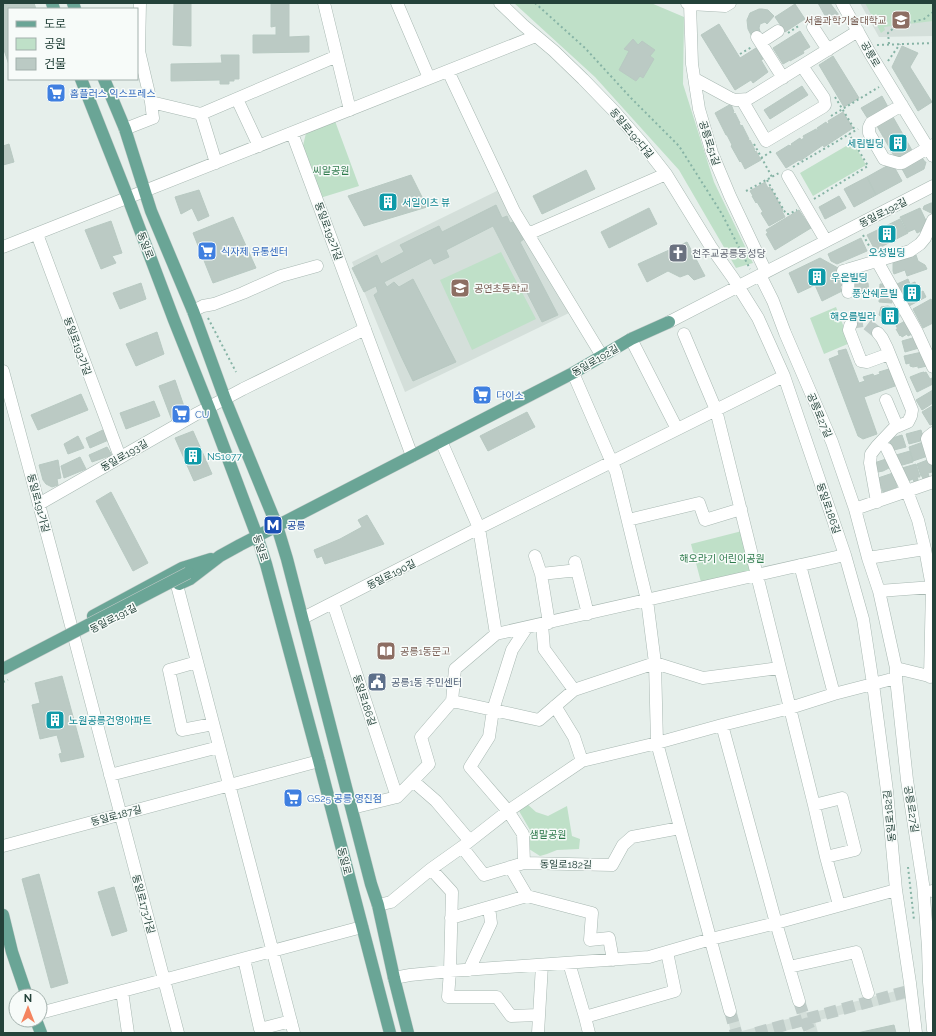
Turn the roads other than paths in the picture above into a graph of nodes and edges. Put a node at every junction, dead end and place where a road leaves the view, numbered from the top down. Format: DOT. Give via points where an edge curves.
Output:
graph roads {
  1 [pos="140,3"];
  2 [pos="324,3"];
  3 [pos="397,3"];
  4 [pos="500,3"];
  5 [pos="689,3"];
  6 [pos="730,3"];
  7 [pos="842,3"];
  8 [pos="813,27"];
  9 [pos="858,31"];
  10 [pos="781,33"];
  11 [pos="536,36"];
  12 [pos="828,50"];
  13 [pos="337,56"];
  14 [pos="802,66"];
  15 [pos="448,71"];
  16 [pos="429,78"];
  17 [pos="783,78"];
  18 [pos="695,79"];
  19 [pos="81,80"];
  20 [pos="104,80"];
  21 [pos="236,99"];
  22 [pos="742,100"];
  23 [pos="150,102"];
  24 [pos="902,105"];
  25 [pos="350,110"];
  26 [pos="201,114"];
  27 [pos="125,128"];
  28 [pos="292,133"];
  29 [pos="258,146"];
  30 [pos="931,149"];
  31 [pos="216,163"];
  32 [pos="786,173"];
  33 [pos="666,174"];
  34 [pos="932,188"];
  35 [pos="144,191"];
  36 [pos="128,198"];
  37 [pos="933,220"];
  38 [pos="37,234"];
  39 [pos="528,234"];
  40 [pos="826,241"];
  41 [pos="3,247"];
  42 [pos="877,261"];
  43 [pos="317,266"];
  44 [pos="759,272"];
  45 [pos="738,286"];
  46 [pos="848,292"];
  47 [pos="192,311"];
  48 [pos="669,322"];
  49 [pos="851,324"];
  50 [pos="365,329"];
  51 [pos="878,333"];
  52 [pos="684,334"];
  53 [pos="632,339"];
  54 [pos="929,350"];
  55 [pos="889,354"];
  56 [pos="602,356"];
  57 [pos="933,367"];
  58 [pos="573,373"];
  59 [pos="784,376"];
  60 [pos="4,377"];
  61 [pos="226,399"];
  62 [pos="886,400"];
  63 [pos="209,408"];
  64 [pos="716,410"];
  65 [pos="897,426"];
  66 [pos="677,429"];
  67 [pos="933,433"];
  68 [pos="441,441"];
  69 [pos="887,449"];
  70 [pos="412,456"];
  71 [pos="120,457"];
  72 [pos="933,459"];
  73 [pos="612,462"];
  74 [pos="933,482"];
  75 [pos="907,491"];
  76 [pos="877,502"];
  77 [pos="39,504"];
  78 [pos="741,509"];
  79 [pos="855,509"];
  80 [pos="628,520"];
  81 [pos="277,526"];
  82 [pos="479,528"];
  83 [pos="257,536"];
  84 [pos="924,549"];
  85 [pos="845,555"];
  86 [pos="220,556"];
  87 [pos="535,556"];
  88 [pos="868,558"];
  89 [pos="800,565"];
  90 [pos="541,574"];
  91 [pos="757,575"];
  92 [pos="177,585"];
  93 [pos="932,587"];
  94 [pos="879,591"];
  95 [pos="647,600"];
  96 [pos="333,603"];
  97 [pos="588,614"];
  98 [pos="302,618"];
  99 [pos="545,623"];
  100 [pos="527,627"];
  101 [pos="73,632"];
  102 [pos="496,634"];
  103 [pos="197,662"];
  104 [pos="3,663"];
  105 [pos="655,663"];
  106 [pos="779,668"];
  107 [pos="896,673"];
  108 [pos="5,674"];
  109 [pos="932,677"];
  110 [pos="873,684"];
  111 [pos="574,690"];
  112 [pos="834,694"];
  113 [pos="452,701"];
  114 [pos="555,706"];
  115 [pos="790,708"];
  116 [pos="493,710"];
  117 [pos="213,724"];
  118 [pos="722,725"];
  119 [pos="657,743"];
  120 [pos="219,747"];
  121 [pos="319,761"];
  122 [pos="582,761"];
  123 [pos="110,775"];
  124 [pos="413,781"];
  125 [pos="229,784"];
  126 [pos="397,797"];
  127 [pos="814,805"];
  128 [pos="352,808"];
  129 [pos="508,811"];
  130 [pos="121,814"];
  131 [pos="680,828"];
  132 [pos="466,843"];
  133 [pos="3,846"];
  134 [pos="826,857"];
  135 [pos="524,863"];
  136 [pos="510,867"];
  137 [pos="431,869"];
  138 [pos="896,890"];
  139 [pos="930,890"];
  140 [pos="527,896"];
  141 [pos="378,905"];
  142 [pos="839,905"];
  143 [pos="489,907"];
  144 [pos="3,915"];
  145 [pos="451,918"];
  146 [pos="776,923"];
  147 [pos="362,927"];
  148 [pos="711,939"];
  149 [pos="273,951"];
  150 [pos="667,952"];
  151 [pos="244,959"];
  152 [pos="613,960"];
  153 [pos="569,963"];
  154 [pos="542,965"];
  155 [pos="789,967"];
  156 [pos="469,970"];
  157 [pos="450,971"];
  158 [pos="394,978"];
  159 [pos="164,980"];
  160 [pos="24,988"];
  161 [pos="122,992"];
  162 [pos="868,993"];
  163 [pos="799,1001"];
  164 [pos="730,1011"];
  165 [pos="48,1012"];
  166 [pos="538,1015"];
  167 [pos="585,1017"];
  168 [pos="293,1027"];
  169 [pos="933,1030"];
  170 [pos="128,1033"];
  171 [pos="178,1033"];
  172 [pos="390,1033"];
  173 [pos="408,1033"];
  174 [pos="538,1033"];
  175 [pos="589,1033"];
  176 [pos="916,1033"];
  1 -- 23 [label="street" via="139,52"];
  2 -- 13 [label="street"];
  3 -- 16 [label="street"];
  4 -- 11 [label="street, 동일로192다길"];
  5 -- 6 [label="street, 공릉로51길" via="725,6"];
  5 -- 18 [label="street, 공릉로51길"];
  7 -- 9 [label="street, 공릉로"];
  8 -- 12 [label="street"];
  9 -- 12 [label="street"];
  9 -- 24 [label="street, 공릉로"];
  10 -- 17 [label="street" via="757,41"];
  11 -- 15 [label="street"];
  11 -- 33 [label="street, 동일로192다길" via="614,111"];
  12 -- 14 [label="street"];
  13 -- 21 [label="street"];
  13 -- 25 [label="street"];
  14 -- 17 [label="street"];
  14 -- 22 [label="street" via="824,98 825,105 766,141"];
  15 -- 16 [label="street"];
  15 -- 39 [label="street" via="514,211"];
  16 -- 25 [label="street"];
  17 -- 22 [label="street" via="753,97"];
  18 -- 22 [label="street" via="730,98"];
  18 -- 44 [label="street, 공릉로51길" via="699,109 712,153"];
  19 -- 36 [label="main road, 동일로"];
  20 -- 27 [label="main road, 동일로"];
  21 -- 26 [label="street"];
  21 -- 29 [label="street"];
  23 -- 26 [label="street"];
  23 -- 27 [label="street" via="153,118"];
  24 -- 30 [label="street, 공릉로"];
  24 -- 30 [label="street, 공릉로" via="871,123 869,127 869,133 884,159 902,163"];
  25 -- 28 [label="street"];
  26 -- 31 [label="street"];
  27 -- 35 [label="main road, 동일로"];
  28 -- 29 [label="street"];
  28 -- 50 [label="street, 동일로192가길"];
  29 -- 31 [label="street"];
  31 -- 35 [label="street"];
  32 -- 40 [label="street"];
  33 -- 39 [label="street"];
  33 -- 45 [label="street, 동일로192다길"];
  34 -- 40 [label="street, 동일로192길"];
  35 -- 36 [label="street"];
  35 -- 47 [label="main road, 동일로"];
  36 -- 38 [label="street"];
  36 -- 63 [label="main road, 동일로"];
  37 -- 42 [label="street" via="925,238 915,248"];
  38 -- 41 [label="street"];
  38 -- 71 [label="street, 동일로193가길"];
  39 -- 56 [label="street"];
  40 -- 44 [label="street, 동일로192길"];
  42 -- 46 [label="street" via="846,270"];
  42 -- 54 [label="street"];
  43 -- 47 [label="street" via="282,276"];
  44 -- 45 [label="street, 동일로192길"];
  44 -- 79 [label="street, 공릉로27길" via="832,442"];
  45 -- 48 [label="street, 동일로192길"];
  45 -- 59 [label="street" via="758,318"];
  47 -- 61 [label="main road, 동일로"];
  48 -- 53 [label="main road, 동일로192길"];
  49 -- 55 [label="street" via="849,330 861,361 867,362"];
  50 -- 61 [label="street"];
  50 -- 70 [label="street, 동일로192가길"];
  51 -- 55 [label="street"];
  52 -- 64 [label="street"];
  53 -- 56 [label="main road, 동일로192길"];
  53 -- 66 [label="street"];
  54 -- 57 [label="street"];
  55 -- 65 [label="street" via="912,410 908,422"];
  56 -- 58 [label="main road, 동일로192길"];
  58 -- 68 [label="main road, 동일로192길"];
  58 -- 73 [label="street"];
  59 -- 64 [label="street, 동일로190길"];
  59 -- 85 [label="street, 동일로186길"];
  60 -- 77 [label="street, 동일로191가길"];
  61 -- 63 [label="street"];
  61 -- 81 [label="main road, 동일로"];
  62 -- 65 [label="street"];
  63 -- 71 [label="street, 동일로193길"];
  63 -- 83 [label="main road, 동일로"];
  64 -- 66 [label="street, 동일로190길"];
  64 -- 78 [label="street"];
  65 -- 76 [label="street" via="871,454 870,463"];
  66 -- 73 [label="street, 동일로190길"];
  67 -- 72 [label="street" via="926,439"];
  68 -- 70 [label="main road, 동일로192길"];
  68 -- 82 [label="street"];
  69 -- 75 [label="street"];
  70 -- 81 [label="main road, 동일로192길"];
  71 -- 77 [label="street, 동일로193길"];
  73 -- 80 [label="street"];
  73 -- 82 [label="street, 동일로190길"];
  74 -- 75 [label="street"];
  75 -- 76 [label="street"];
  75 -- 84 [label="street" via="918,520"];
  76 -- 79 [label="street"];
  77 -- 101 [label="street, 동일로191가길"];
  78 -- 80 [label="street" via="705,520 699,503"];
  78 -- 91 [label="street"];
  79 -- 88 [label="street, 공릉로27길"];
  80 -- 95 [label="street"];
  81 -- 83 [label="main road, 동일로192길"];
  81 -- 98 [label="main road, 동일로"];
  82 -- 96 [label="street, 동일로190길"];
  82 -- 102 [label="street"];
  83 -- 86 [label="main road, 동일로191길"];
  83 -- 121 [label="main road, 동일로"];
  84 -- 88 [label="street"];
  84 -- 93 [label="street"];
  85 -- 89 [label="street"];
  85 -- 110 [label="street, 동일로186길" via="863,619"];
  86 -- 92 [label="main road, 동일로191길" via="190,579"];
  86 -- 101 [label="main road, 동일로191길" via="182,568"];
  86 -- 108 [label="main road, 동일로191길, bridge"];
  87 -- 90 [label="street"];
  88 -- 94 [label="street, 공릉로27길"];
  89 -- 91 [label="street"];
  89 -- 112 [label="street"];
  90 -- 97 [label="street" via="569,571 576,566"];
  90 -- 99 [label="street"];
  91 -- 95 [label="street"];
  91 -- 106 [label="street"];
  92 -- 101 [label="main road, 동일로191길"];
  92 -- 103 [label="street"];
  93 -- 94 [label="street"];
  93 -- 109 [label="street"];
  94 -- 107 [label="street, 공릉로27길"];
  95 -- 97 [label="street"];
  95 -- 105 [label="street"];
  96 -- 98 [label="street, 동일로190길"];
  96 -- 126 [label="street, 동일로186길"];
  97 -- 99 [label="street"];
  98 -- 128 [label="main road, 동일로"];
  99 -- 100 [label="street"];
  99 -- 111 [label="street" via="544,649"];
  100 -- 102 [label="street"];
  100 -- 116 [label="street" via="512,650"];
  101 -- 104 [label="main road, 동일로191길"];
  101 -- 108 [label="main road, 동일로191길"];
  101 -- 123 [label="street, 동일로173가길"];
  102 -- 113 [label="street" via="455,669"];
  103 -- 117 [label="street"];
  103 -- 117 [label="street" via="169,670 182,730"];
  105 -- 106 [label="street" via="703,678"];
  105 -- 111 [label="street"];
  105 -- 119 [label="street"];
  106 -- 115 [label="street"];
  107 -- 109 [label="street"];
  107 -- 110 [label="street"];
  107 -- 139 [label="street, 공릉로27길" via="907,780"];
  110 -- 112 [label="street"];
  110 -- 138 [label="street, 동일로182길" via="887,791"];
  111 -- 114 [label="street"];
  112 -- 115 [label="street"];
  113 -- 116 [label="street"];
  113 -- 124 [label="street" via="421,737 429,764"];
  114 -- 116 [label="street" via="539,720"];
  114 -- 122 [label="street" via="574,737"];
  115 -- 118 [label="street"];
  115 -- 127 [label="street"];
  116 -- 129 [label="street" via="489,737 470,768"];
  117 -- 120 [label="street"];
  118 -- 119 [label="street"];
  118 -- 146 [label="street"];
  119 -- 122 [label="street"];
  119 -- 131 [label="street"];
  120 -- 123 [label="street"];
  120 -- 125 [label="street"];
  121 -- 125 [label="street, 동일로187길"];
  121 -- 147 [label="main road, 동일로"];
  122 -- 129 [label="street"];
  123 -- 130 [label="street, 동일로173가길"];
  124 -- 126 [label="street"];
  124 -- 132 [label="street" via="436,801"];
  125 -- 130 [label="street, 동일로187길"];
  125 -- 149 [label="street"];
  126 -- 128 [label="street"];
  127 -- 134 [label="street"];
  127 -- 134 [label="street" via="842,798 855,850"];
  128 -- 141 [label="main road, 동일로"];
  129 -- 132 [label="street"];
  129 -- 135 [label="street" via="523,834"];
  130 -- 133 [label="street, 동일로187길"];
  130 -- 159 [label="street, 동일로173가길"];
  131 -- 135 [label="street, 동일로182길" via="632,837 623,845 612,865"];
  131 -- 148 [label="street"];
  132 -- 136 [label="street, 동일로182길" via="484,875"];
  132 -- 137 [label="street"];
  134 -- 142 [label="street"];
  135 -- 136 [label="street, 동일로182길"];
  136 -- 140 [label="street"];
  137 -- 141 [label="street" via="392,902"];
  137 -- 145 [label="street" via="452,892"];
  138 -- 142 [label="street"];
  138 -- 176 [label="street, 동일로182길"];
  139 -- 169 [label="street, 공릉로27길" via="928,947"];
  140 -- 143 [label="street"];
  140 -- 152 [label="street" via="592,913 590,940 609,938"];
  141 -- 158 [label="main road, 동일로"];
  142 -- 146 [label="street"];
  143 -- 145 [label="street"];
  143 -- 156 [label="street" via="491,923"];
  144 -- 160 [label="main road"];
  145 -- 157 [label="street"];
  146 -- 148 [label="street"];
  146 -- 155 [label="street"];
  147 -- 149 [label="street"];
  147 -- 172 [label="main road, 동일로"];
  148 -- 150 [label="street"];
  148 -- 164 [label="street"];
  149 -- 151 [label="street"];
  149 -- 168 [label="street"];
  150 -- 152 [label="street" via="649,957"];
  150 -- 167 [label="street" via="675,991"];
  151 -- 159 [label="street"];
  151 -- 168 [label="street" via="260,1030"];
  152 -- 153 [label="street"];
  153 -- 154 [label="street"];
  153 -- 167 [label="street"];
  154 -- 156 [label="street"];
  154 -- 166 [label="street"];
  155 -- 162 [label="street" via="856,952"];
  155 -- 163 [label="street"];
  156 -- 157 [label="street"];
  157 -- 158 [label="street"];
  157 -- 166 [label="street" via="448,997 497,997 511,1016"];
  158 -- 173 [label="main road, 동일로"];
  159 -- 161 [label="street"];
  159 -- 171 [label="street, 동일로173가길"];
  161 -- 165 [label="street"];
  161 -- 170 [label="street"];
  166 -- 174 [label="street"];
  167 -- 175 [label="street"];
}
